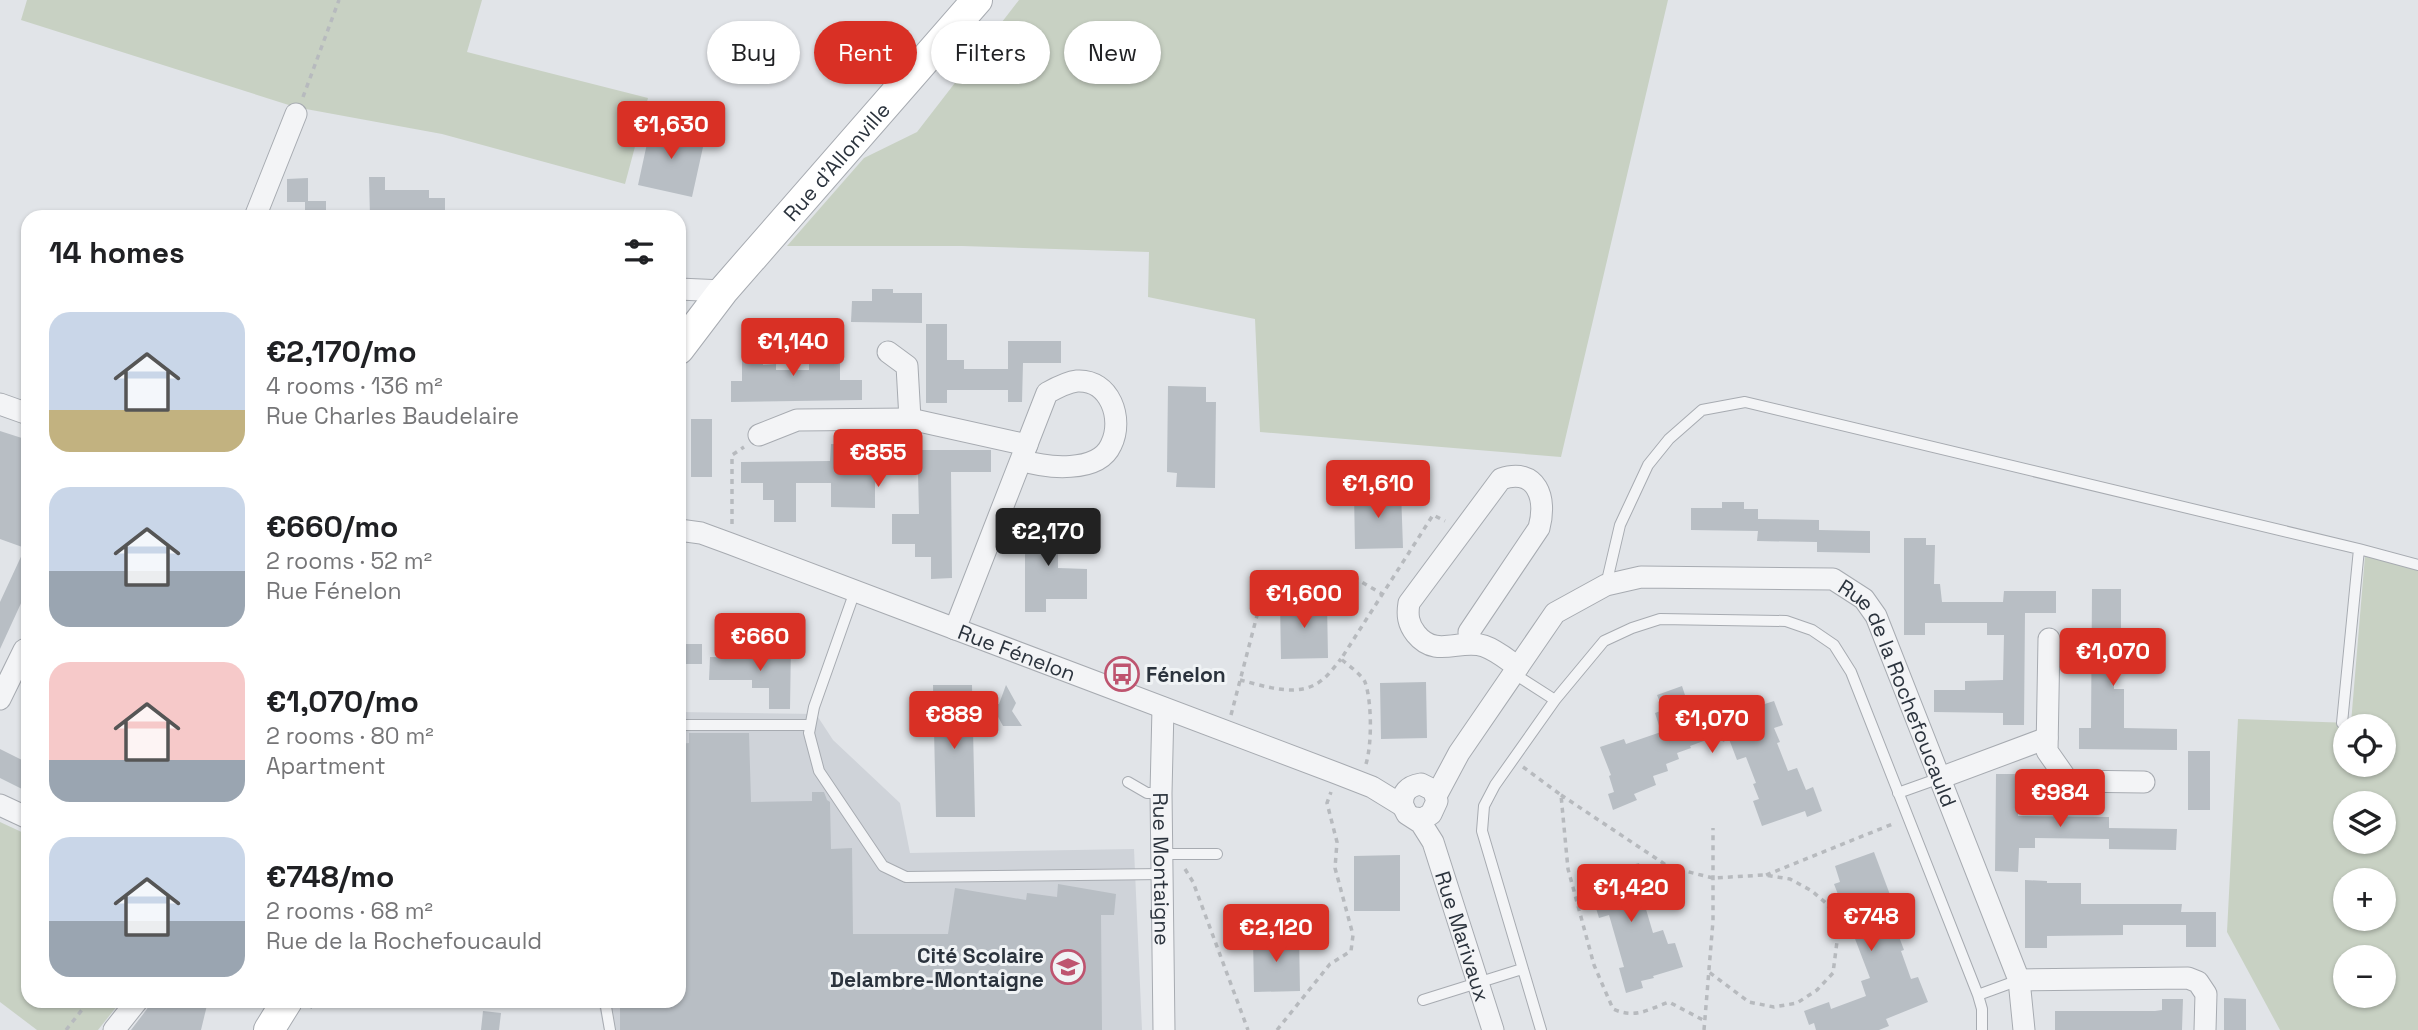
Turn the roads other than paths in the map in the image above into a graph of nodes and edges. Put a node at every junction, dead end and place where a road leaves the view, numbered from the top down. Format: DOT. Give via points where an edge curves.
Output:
graph roads {
  1 [pos="977,0"];
  2 [pos="296,114"];
  3 [pos="258,210"];
  4 [pos="686,289"];
  5 [pos="723,291"];
  6 [pos="686,340"];
  7 [pos="888,352"];
  8 [pos="0,404"];
  9 [pos="21,412"];
  10 [pos="910,419"];
  11 [pos="759,435"];
  12 [pos="1024,452"];
  13 [pos="686,522"];
  14 [pos="686,531"];
  15 [pos="701,533"];
  16 [pos="2359,549"];
  17 [pos="2418,565"];
  18 [pos="1606,586"];
  19 [pos="855,591"];
  20 [pos="955,629"];
  21 [pos="2049,639"];
  22 [pos="1470,644"];
  23 [pos="21,656"];
  24 [pos="1516,670"];
  25 [pos="0,699"];
  26 [pos="1555,700"];
  27 [pos="1163,708"];
  28 [pos="2343,714"];
  29 [pos="686,725"];
  30 [pos="810,725"];
  31 [pos="2047,738"];
  32 [pos="1940,778"];
  33 [pos="1128,782"];
  34 [pos="2144,782"];
  35 [pos="1161,793"];
  36 [pos="1898,793"];
  37 [pos="1418,802"];
  38 [pos="0,805"];
  39 [pos="21,815"];
  40 [pos="1217,854"];
  41 [pos="1167,861"];
  42 [pos="1522,969"];
  43 [pos="2019,980"];
  44 [pos="1478,982"];
  45 [pos="1978,995"];
  46 [pos="1423,1000"];
  47 [pos="131,1008"];
  48 [pos="283,1008"];
  49 [pos="606,1008"];
  50 [pos="114,1030"];
  51 [pos="269,1030"];
  52 [pos="610,1030"];
  53 [pos="1164,1030"];
  54 [pos="1493,1030"];
  55 [pos="1541,1030"];
  56 [pos="1982,1030"];
  57 [pos="2024,1030"];
  58 [pos="2205,1030"];
  1 -- 5 [label="main road, Rue d'Allonville"];
  2 -- 3 [label="street"];
  4 -- 5 [label="street"];
  5 -- 6 [label="main road, Rue d'Allonville"];
  7 -- 10 [label="street" via="907,366"];
  8 -- 9 [label="street"];
  10 -- 11 [label="street" via="797,420"];
  10 -- 12 [label="street"];
  12 -- 12 [label="street" via="1047,393 1077,381 1107,393 1116,429 1111,447 1099,459 1080,465 1035,465"];
  12 -- 20 [label="street"];
  13 -- 15 [label="street, Rue Fénelon"];
  14 -- 15 [label="street, Rue Fénelon"];
  15 -- 19 [label="street, Rue Fénelon"];
  16 -- 17 [label="lane"];
  16 -- 18 [label="lane" via="1745,402 1702,410 1648,464 1620,525"];
  16 -- 28 [label="lane"];
  18 -- 24 [label="street, Rue de la Rochefoucauld" via="1555,613"];
  18 -- 32 [label="street, Rue de la Rochefoucauld" via="1641,577 1833,579 1864,598 1876,616"];
  19 -- 20 [label="street, Rue Fénelon"];
  19 -- 30 [label="lane"];
  20 -- 27 [label="street, Rue Fénelon"];
  21 -- 31 [label="street"];
  22 -- 22 [label="street" via="1444,648 1423,643 1407,615 1409,603 1501,478 1525,477 1541,497 1539,528 1469,632"];
  22 -- 24 [label="street" via="1485,646"];
  23 -- 25 [label="street"];
  24 -- 26 [label="lane"];
  24 -- 37 [label="street, Rue de la Rochefoucauld" via="1450,767"];
  26 -- 36 [label="lane" via="1604,641 1632,628 1660,619 1786,621 1812,629 1834,645 1851,672"];
  26 -- 42 [label="lane" via="1484,806 1482,831"];
  27 -- 35 [label="street, Rue Montaigne"];
  27 -- 37 [label="street, Rue Fénelon"];
  29 -- 30 [label="lane"];
  30 -- 41 [label="lane" via="819,771 883,866 906,877"];
  31 -- 32 [label="street"];
  31 -- 34 [label="street" via="2047,751 2068,781"];
  32 -- 36 [label="lane"];
  32 -- 43 [label="street, Rue de la Rochefoucauld"];
  33 -- 35 [label="lane" via="1147,793"];
  35 -- 41 [label="street, Rue Montaigne"];
  36 -- 45 [label="lane"];
  37 -- 44 [label="street, Rue Marivaux"];
  38 -- 39 [label="street"];
  40 -- 41 [label="lane"];
  41 -- 53 [label="street, Rue Montaigne"];
  42 -- 44 [label="lane"];
  42 -- 55 [label="lane"];
  43 -- 45 [label="lane"];
  43 -- 57 [label="street, Rue de la Rochefoucauld"];
  43 -- 58 [label="street" via="2188,978 2199,982 2206,994"];
  44 -- 46 [label="lane"];
  44 -- 54 [label="street, Rue Marivaux"];
  45 -- 56 [label="lane"];
  47 -- 50 [label="street"];
  48 -- 51 [label="main road"];
  49 -- 52 [label="lane"];
}
